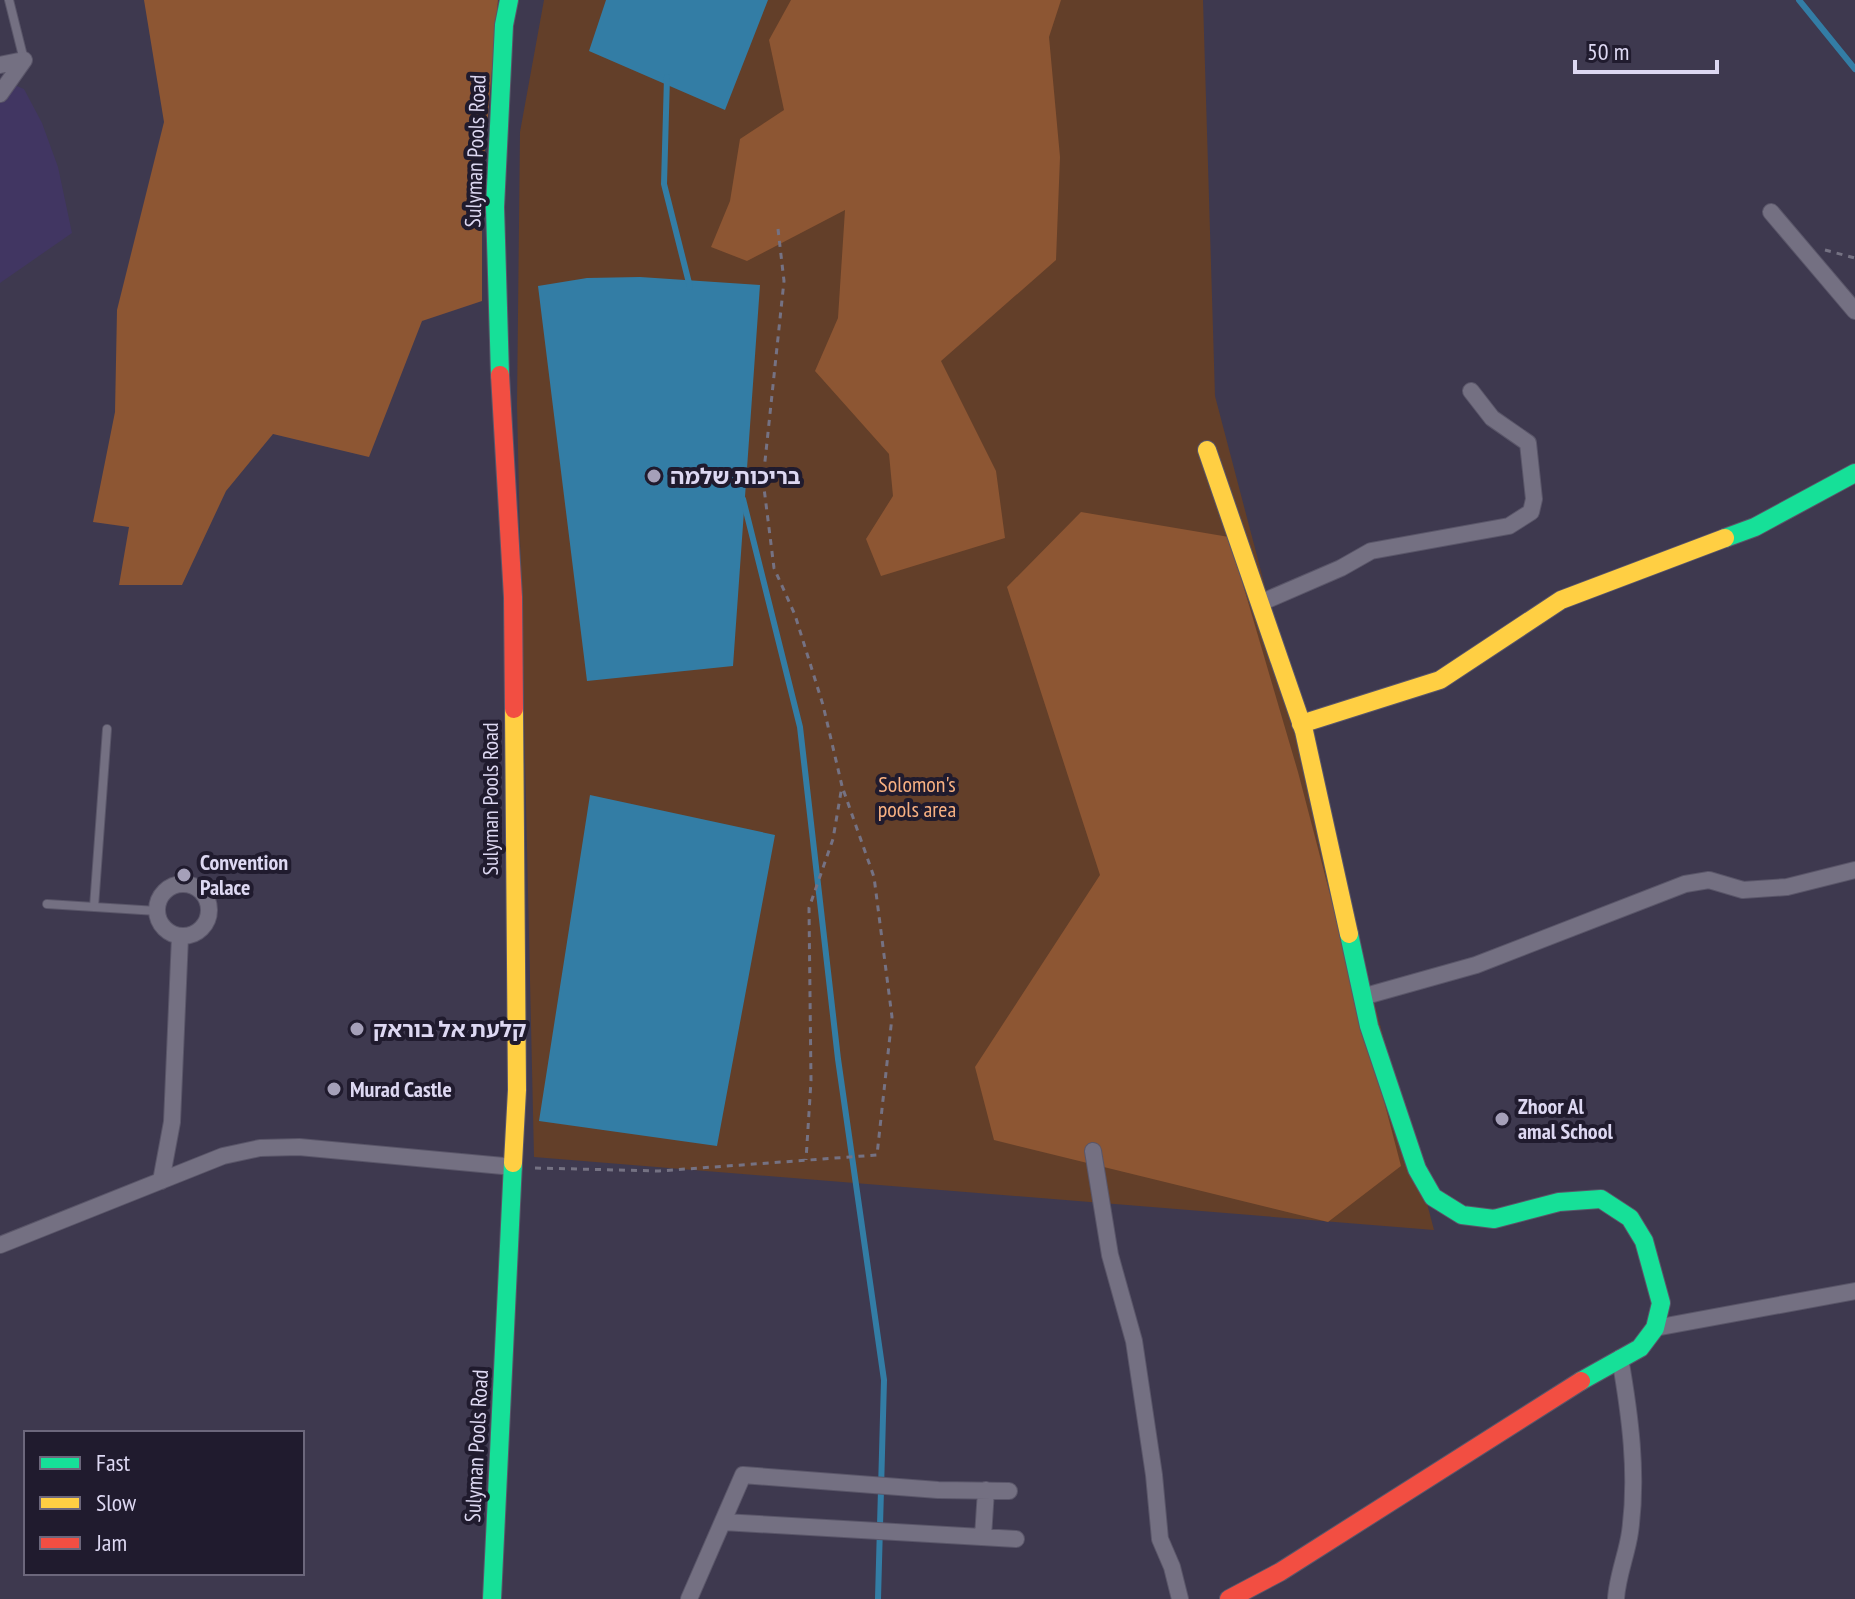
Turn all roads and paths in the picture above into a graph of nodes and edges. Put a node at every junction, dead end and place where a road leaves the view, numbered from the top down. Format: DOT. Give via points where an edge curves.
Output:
graph roads {
  1 [pos="9,0"];
  2 [pos="509,0"];
  3 [pos="24,60"];
  4 [pos="0,65"];
  5 [pos="0,94"];
  6 [pos="1771,212"];
  7 [pos="778,229"];
  8 [pos="1855,311"];
  9 [pos="1471,391"];
  10 [pos="1207,450"];
  11 [pos="1855,473"];
  12 [pos="1260,603"];
  13 [pos="1301,724"];
  14 [pos="107,729"];
  15 [pos="842,786"];
  16 [pos="1855,870"];
  17 [pos="47,904"];
  18 [pos="94,907"];
  19 [pos="157,911"];
  20 [pos="180,937"];
  21 [pos="1362,997"];
  22 [pos="1093,1151"];
  23 [pos="806,1160"];
  24 [pos="514,1167"];
  25 [pos="161,1181"];
  26 [pos="0,1245"];
  27 [pos="1855,1291"];
  28 [pos="1655,1328"];
  29 [pos="1620,1358"];
  30 [pos="986,1490"];
  31 [pos="1009,1491"];
  32 [pos="723,1522"];
  33 [pos="983,1537"];
  34 [pos="1016,1539"];
  35 [pos="492,1599"];
  36 [pos="689,1599"];
  37 [pos="1180,1599"];
  38 [pos="1229,1599"];
  39 [pos="1616,1599"];
  1 -- 3 [label="lane"];
  2 -- 24 [label="street, Sulyman Pools Road" via="495,207 513,597"];
  3 -- 4 [label="street"];
  3 -- 5 [label="street"];
  6 -- 8 [label="street"];
  7 -- 15 [label="path" via="784,281 763,480 774,568 795,615"];
  9 -- 12 [label="street" via="1492,418 1528,443 1531,512 1509,526 1371,551"];
  10 -- 12 [label="street"];
  11 -- 13 [label="street" via="1755,527 1561,600 1440,680"];
  12 -- 13 [label="street"];
  13 -- 21 [label="street"];
  14 -- 18 [label="lane"];
  15 -- 23 [label="path" via="833,839 809,908 811,1081"];
  15 -- 23 [label="path" via="874,877 892,1017 877,1155"];
  16 -- 21 [label="street" via="1787,887 1743,890 1709,880 1685,884 1476,965"];
  17 -- 18 [label="lane"];
  18 -- 19 [label="lane"];
  19 -- 20 [label="street" via="164,927"];
  19 -- 20 [label="street" via="162,895 176,885 192,885 204,895 208,919 196,933"];
  20 -- 25 [label="street" via="172,1122"];
  21 -- 28 [label="street" via="1417,1169 1433,1197 1462,1215 1494,1219 1559,1202 1601,1199 1615,1207 1630,1218 1644,1241 1661,1303"];
  22 -- 37 [label="street" via="1110,1255 1134,1341 1160,1539"];
  23 -- 24 [label="path" via="659,1171"];
  24 -- 25 [label="street" via="260,1148 223,1156"];
  24 -- 35 [label="street, Sulyman Pools Road"];
  25 -- 26 [label="street"];
  27 -- 28 [label="street"];
  28 -- 29 [label="street" via="1640,1348"];
  29 -- 38 [label="street"];
  29 -- 39 [label="street" via="1632,1438 1632,1488 1630,1530"];
  30 -- 31 [label="street"];
  30 -- 32 [label="street" via="743,1475"];
  30 -- 33 [label="street"];
  32 -- 33 [label="street"];
  32 -- 36 [label="street"];
  33 -- 34 [label="street"];
}
